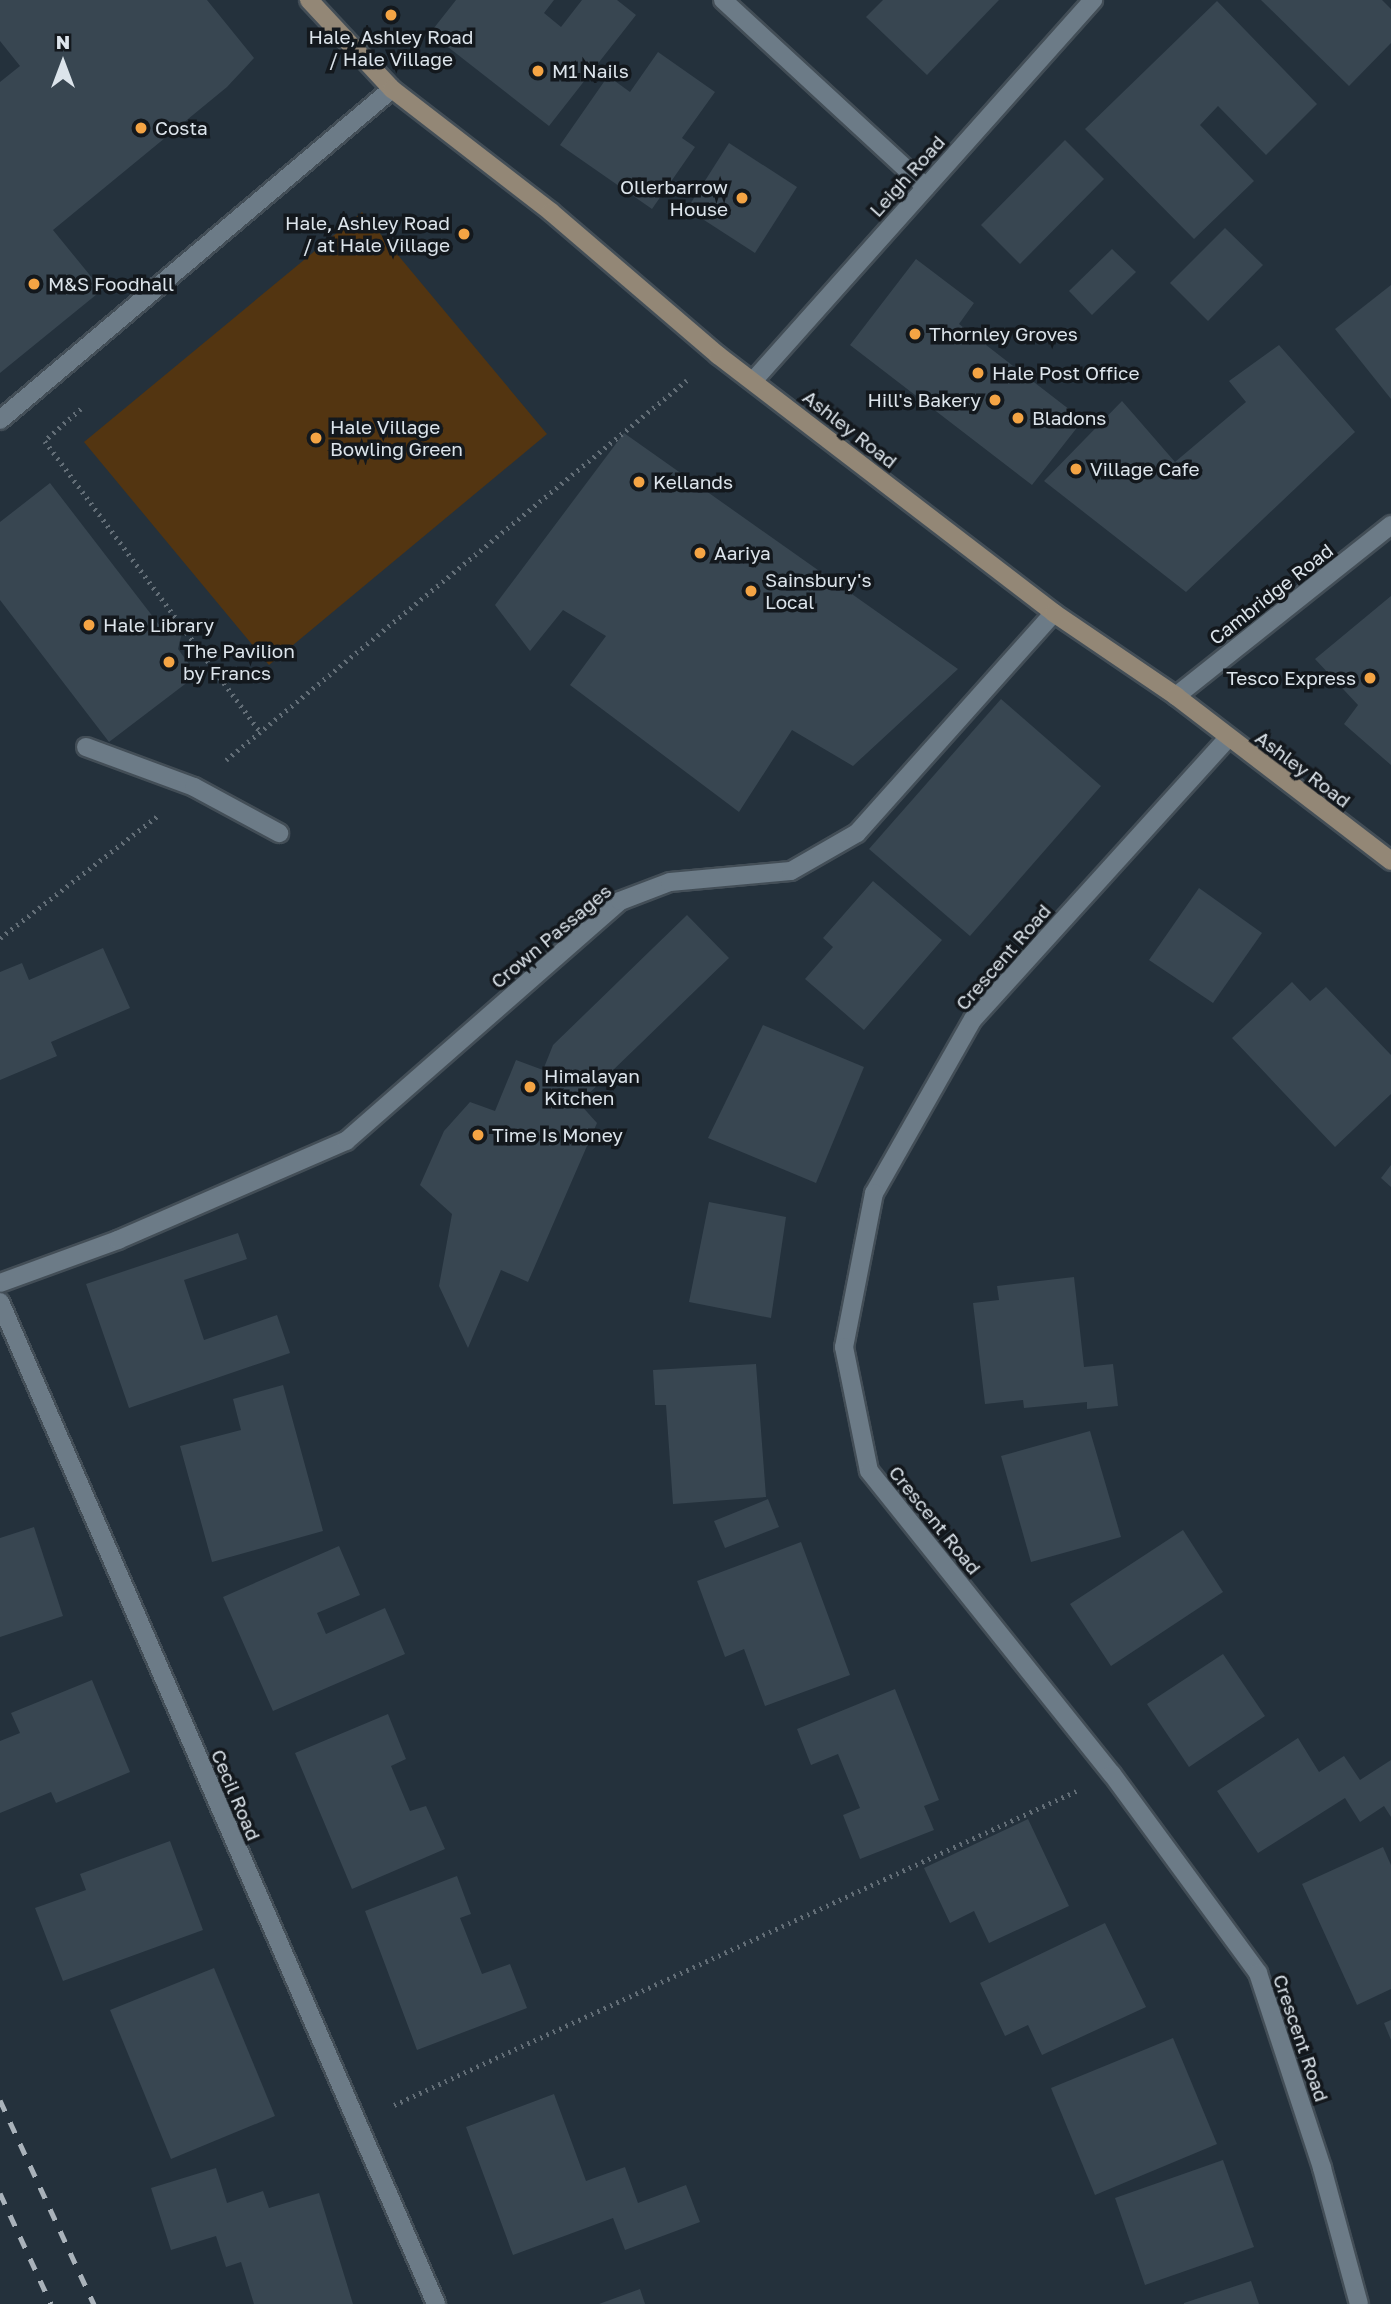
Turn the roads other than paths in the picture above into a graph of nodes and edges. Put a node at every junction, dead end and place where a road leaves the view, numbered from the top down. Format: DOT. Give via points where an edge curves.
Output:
graph roads {
  1 [pos="309,0"];
  2 [pos="723,0"];
  3 [pos="1093,0"];
  4 [pos="392,89"];
  5 [pos="926,187"];
  6 [pos="753,381"];
  7 [pos="0,420"];
  8 [pos="1391,525"];
  9 [pos="1054,613"];
  10 [pos="1176,696"];
  11 [pos="1228,738"];
  12 [pos="86,747"];
  13 [pos="279,832"];
  14 [pos="1391,860"];
  15 [pos="0,1283"];
  16 [pos="0,1302"];
  17 [pos="436,2304"];
  18 [pos="1359,2304"];
  1 -- 4 [label="main road, Ashley Road"];
  2 -- 5 [label="street"];
  3 -- 5 [label="street, Leigh Road"];
  4 -- 6 [label="main road, Ashley Road" via="551,212"];
  4 -- 7 [label="street"];
  5 -- 6 [label="street, Leigh Road"];
  6 -- 9 [label="main road, Ashley Road"];
  8 -- 10 [label="street, Cambridge Road"];
  9 -- 10 [label="main road, Ashley Road"];
  9 -- 15 [label="street, Crown Passages" via="857,834 791,871 670,882 620,901 346,1141 118,1240"];
  10 -- 11 [label="main road, Ashley Road"];
  11 -- 14 [label="main road, Ashley Road"];
  11 -- 18 [label="street, Crescent Road" via="973,1019 874,1193 844,1347 869,1471 1112,1774 1258,1973 1322,2168"];
  12 -- 13 [label="street" via="194,787"];
  16 -- 17 [label="street, Cecil Road"];
}
